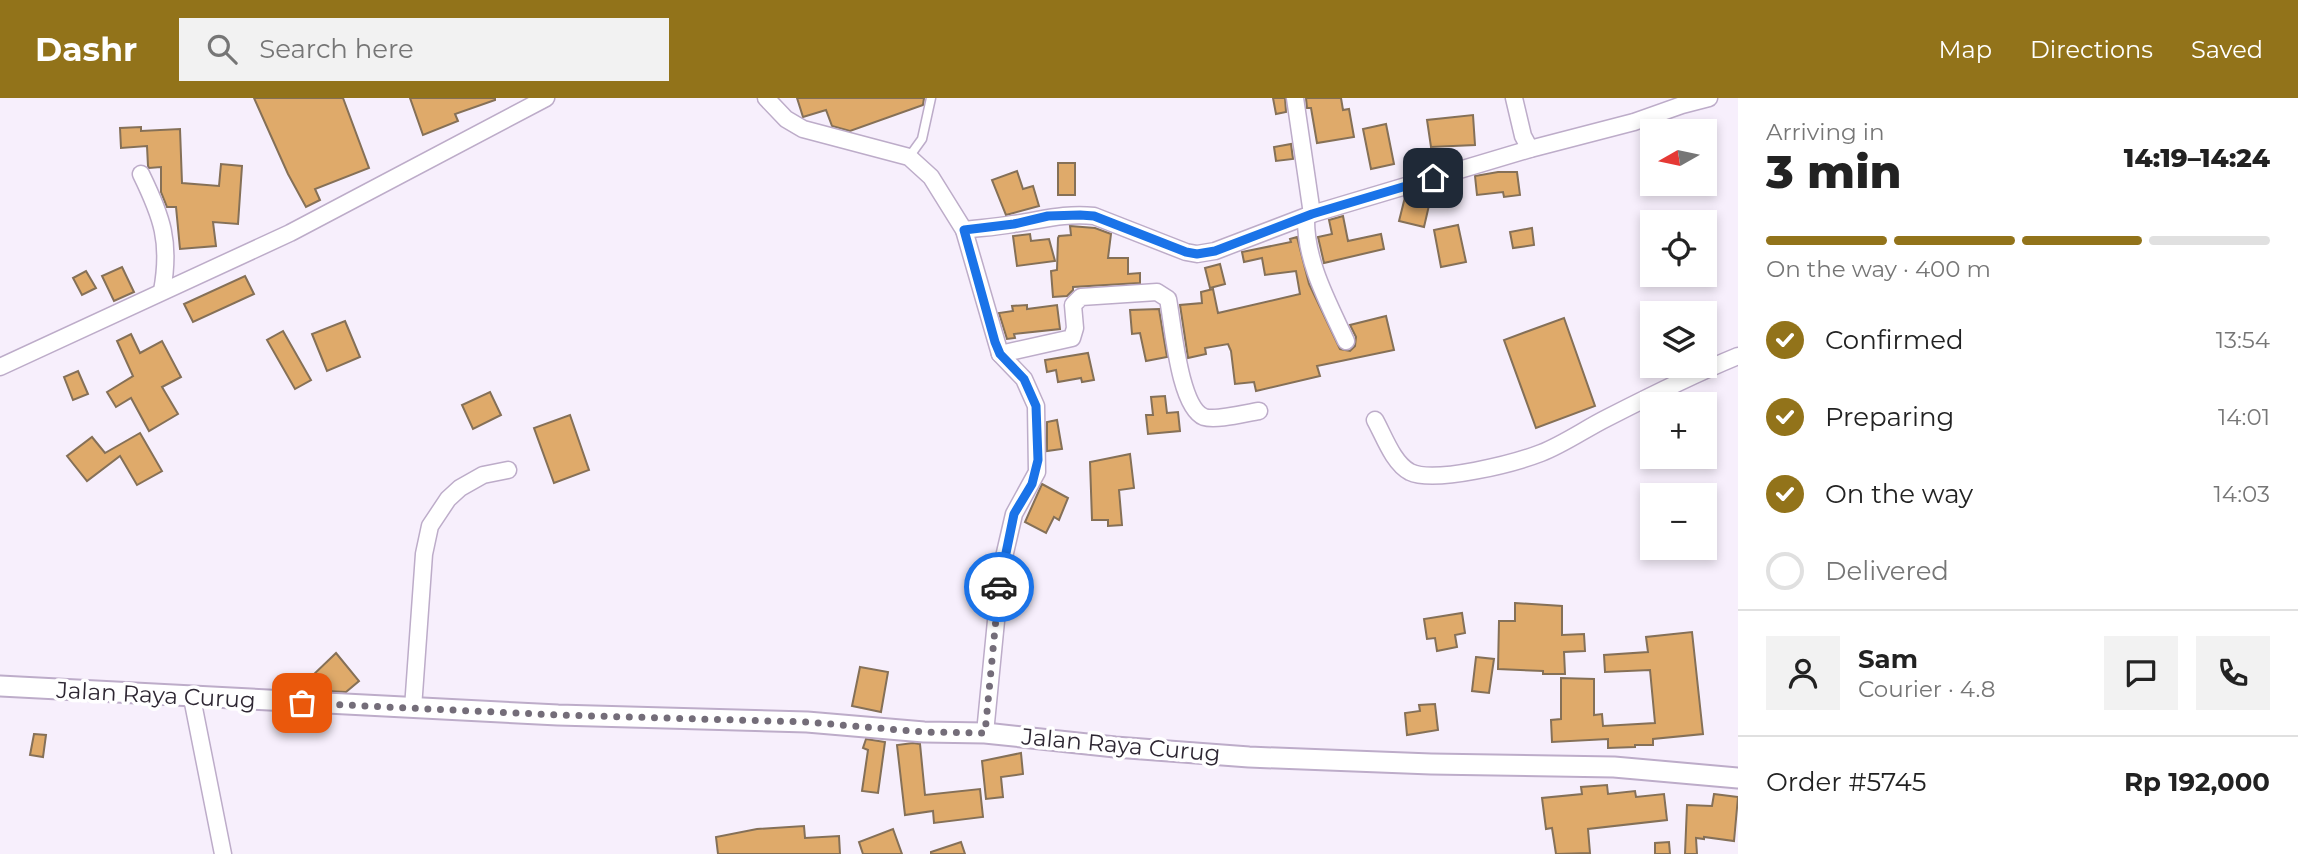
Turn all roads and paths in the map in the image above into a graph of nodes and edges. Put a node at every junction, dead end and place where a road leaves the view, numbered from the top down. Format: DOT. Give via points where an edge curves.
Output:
graph roads {
  1 [pos="546,98"];
  2 [pos="766,98"];
  3 [pos="931,98"];
  4 [pos="1295,98"];
  5 [pos="1514,98"];
  6 [pos="1709,98"];
  7 [pos="1681,101"];
  8 [pos="1530,149"];
  9 [pos="909,157"];
  10 [pos="141,174"];
  11 [pos="1309,215"];
  12 [pos="964,230"];
  13 [pos="162,290"];
  14 [pos="1346,341"];
  15 [pos="1000,354"];
  16 [pos="1738,356"];
  17 [pos="0,367"];
  18 [pos="1259,411"];
  19 [pos="1375,419"];
  20 [pos="508,470"];
  21 [pos="0,686"];
  22 [pos="192,698"];
  23 [pos="413,708"];
  24 [pos="985,733"];
  25 [pos="1738,778"];
  26 [pos="223,854"];
  1 -- 13 [label="street" via="290,233"];
  2 -- 9 [label="street" via="803,129"];
  3 -- 9 [label="lane" via="922,139"];
  4 -- 11 [label="street"];
  5 -- 8 [label="street"];
  6 -- 7 [label="street"];
  7 -- 8 [label="street" via="1621,126"];
  8 -- 11 [label="street"];
  9 -- 12 [label="street" via="931,177"];
  10 -- 13 [label="street" via="163,225"];
  11 -- 12 [label="street" via="1197,254 1094,216 1048,216"];
  11 -- 14 [label="street" via="1306,231 1319,282"];
  12 -- 15 [label="street"];
  13 -- 17 [label="street"];
  15 -- 18 [label="street" via="1072,338 1073,304 1082,298 1157,292 1168,299 1180,369 1194,410 1212,418"];
  15 -- 24 [label="street" via="1024,379 1036,406 1038,460 1032,484 1014,514 1001,570"];
  16 -- 19 [label="street" via="1541,453 1451,475 1422,476 1409,471 1400,464"];
  20 -- 23 [label="street" via="483,475 460,488 430,526"];
  21 -- 22 [label="street, Jalan Raya Curug"];
  22 -- 23 [label="street, Jalan Raya Curug"];
  22 -- 26 [label="street"];
  23 -- 24 [label="street, Jalan Raya Curug"];
  24 -- 25 [label="street, Jalan Raya Curug" via="1249,757 1614,767"];
}
